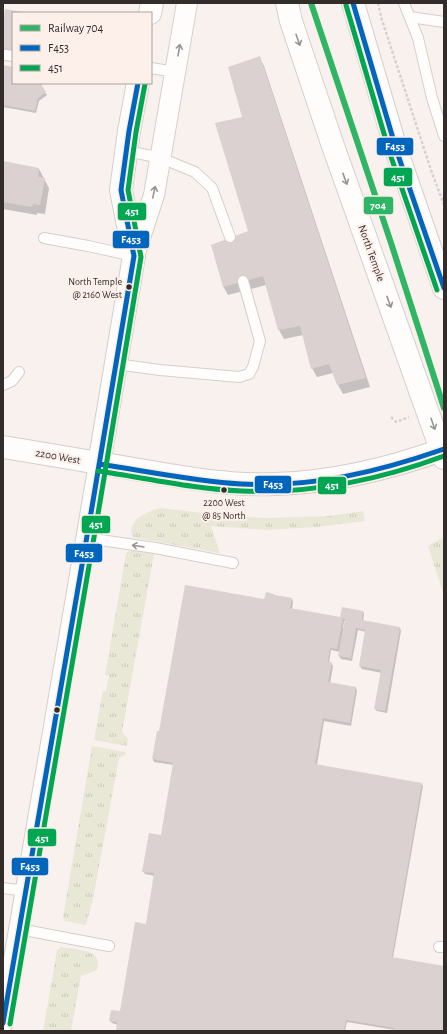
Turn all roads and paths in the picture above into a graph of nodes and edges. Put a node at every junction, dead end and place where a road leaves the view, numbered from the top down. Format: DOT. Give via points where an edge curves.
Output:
graph roads {
  1 [pos="187,3"];
  2 [pos="287,3"];
  3 [pos="353,3"];
  4 [pos="378,3"];
  5 [pos="404,3"];
  6 [pos="410,16"];
  7 [pos="444,22"];
  8 [pos="152,68"];
  9 [pos="175,72"];
  10 [pos="138,84"];
  11 [pos="444,136"];
  12 [pos="127,151"];
  13 [pos="161,158"];
  14 [pos="444,205"];
  15 [pos="44,238"];
  16 [pos="230,238"];
  17 [pos="134,256"];
  18 [pos="243,281"];
  19 [pos="444,288"];
  20 [pos="116,364"];
  21 [pos="19,372"];
  22 [pos="3,385"];
  23 [pos="391,418"];
  24 [pos="396,422"];
  25 [pos="3,447"];
  26 [pos="443,452"];
  27 [pos="99,464"];
  28 [pos="87,538"];
  29 [pos="233,563"];
  30 [pos="3,888"];
  31 [pos="26,891"];
  32 [pos="19,929"];
  33 [pos="109,946"];
  34 [pos="3,1023"];
  9 -- 1 [label="street, one-way"];
  2 -- 26 [label="street, North Temple, one-way" via="332,143"];
  3 -- 19 [label="street" via="397,152"];
  4 -- 14 [label="path"];
  5 -- 6 [label="lane"];
  6 -- 7 [label="lane"];
  6 -- 11 [label="lane"];
  8 -- 9 [label="lane"];
  9 -- 13 [label="street"];
  10 -- 12 [label="street"];
  12 -- 13 [label="lane"];
  12 -- 17 [label="street" via="121,190"];
  13 -- 16 [label="lane" via="195,172 212,188"];
  17 -- 13 [label="street, one-way" via="154,195"];
  15 -- 17 [label="lane"];
  17 -- 20 [label="street"];
  18 -- 20 [label="lane" via="260,341 249,374 239,377"];
  20 -- 27 [label="street"];
  21 -- 22 [label="lane" via="12,381"];
  23 -- 24 [label="path"];
  25 -- 27 [label="street, 2200 West"];
  26 -- 27 [label="street, 2200 West" via="352,476 275,484 212,482"];
  27 -- 28 [label="street"];
  29 -- 28 [label="lane, one-way"];
  28 -- 31 [label="street"];
  30 -- 31 [label="lane"];
  31 -- 32 [label="street"];
  32 -- 33 [label="lane"];
  32 -- 34 [label="street"];
}
